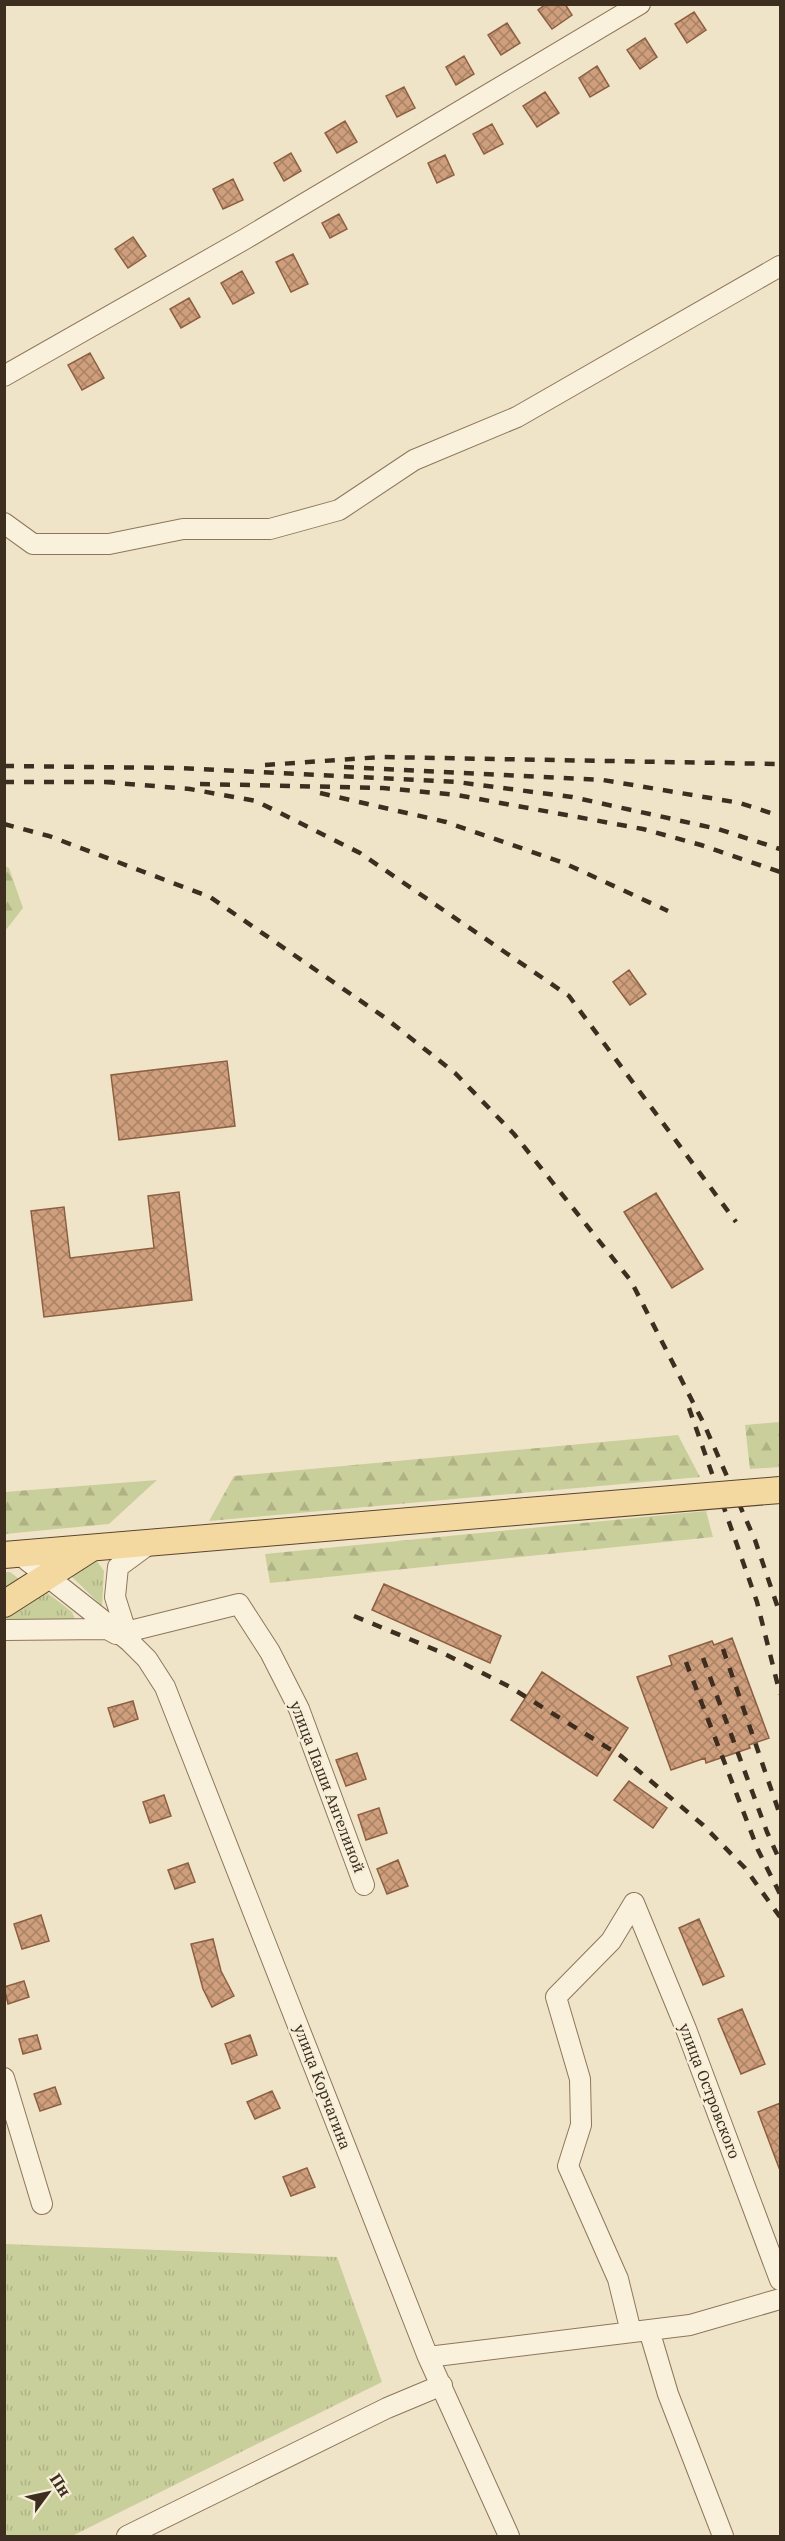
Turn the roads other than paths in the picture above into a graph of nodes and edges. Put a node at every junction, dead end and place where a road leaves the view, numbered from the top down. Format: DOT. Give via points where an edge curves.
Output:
graph roads {
  1 [pos="640,4"];
  2 [pos="780,266"];
  3 [pos="4,376"];
  4 [pos="4,524"];
  5 [pos="780,1490"];
  6 [pos="152,1542"];
  7 [pos="94,1547"];
  8 [pos="12,1554"];
  9 [pos="47,1576"];
  10 [pos="4,1604"];
  11 [pos="4,1630"];
  12 [pos="128,1637"];
  13 [pos="364,1885"];
  14 [pos="4,2078"];
  15 [pos="42,2204"];
  16 [pos="780,2280"];
  17 [pos="780,2299"];
  18 [pos="640,2331"];
  19 [pos="428,2357"];
  20 [pos="442,2385"];
  21 [pos="127,2536"];
  22 [pos="509,2536"];
  23 [pos="723,2536"];
  1 -- 3 [label="street"];
  2 -- 4 [label="street" via="517,417 414,460 339,510 270,529 183,529 109,544 33,544"];
  5 -- 6 [label="main road, bridge"];
  6 -- 7 [label="main road"];
  6 -- 12 [label="street" via="118,1567 115,1597"];
  7 -- 8 [label="main road"];
  7 -- 9 [label="main road"];
  8 -- 9 [label="street"];
  9 -- 10 [label="main road"];
  9 -- 12 [label="street"];
  11 -- 12 [label="street" via="107,1629"];
  12 -- 13 [label="street, улица Паши Ангелиной" via="238,1604 270,1652 300,1709"];
  12 -- 19 [label="street, улица Корчагина" via="165,1687"];
  14 -- 15 [label="street"];
  16 -- 18 [label="street, улица Островского" via="634,1903 611,1941 556,1997 580,2079 581,2125 568,2166"];
  17 -- 18 [label="street" via="690,2325"];
  18 -- 19 [label="street"];
  18 -- 23 [label="street"];
  19 -- 20 [label="street, улица Корчагина"];
  20 -- 21 [label="street" via="387,2408"];
  20 -- 22 [label="street, улица Корчагина"];
}
